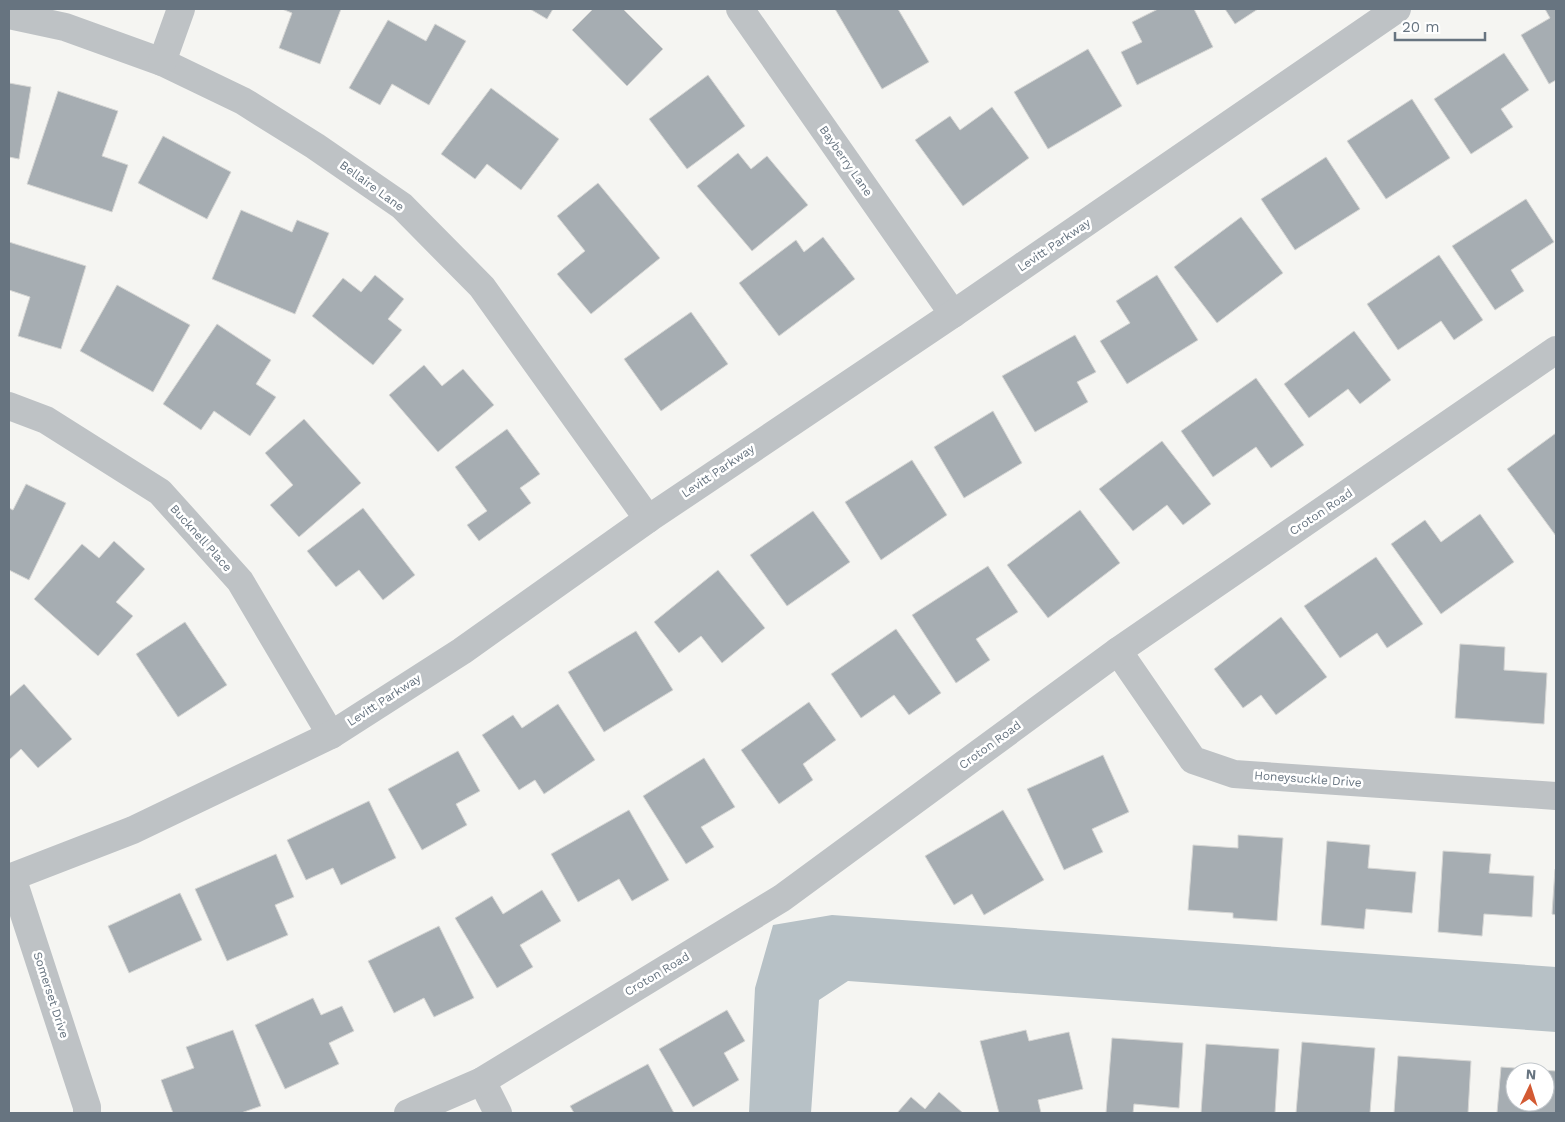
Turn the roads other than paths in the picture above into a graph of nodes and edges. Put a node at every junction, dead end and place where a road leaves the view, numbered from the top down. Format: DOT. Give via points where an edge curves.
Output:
graph roads {
  1 [pos="181,9"];
  2 [pos="740,9"];
  3 [pos="1398,9"];
  4 [pos="9,15"];
  5 [pos="162,62"];
  6 [pos="953,314"];
  7 [pos="1556,350"];
  8 [pos="9,406"];
  9 [pos="648,518"];
  10 [pos="1118,651"];
  11 [pos="331,735"];
  12 [pos="1556,796"];
  13 [pos="11,878"];
  14 [pos="482,1081"];
  15 [pos="87,1113"];
  16 [pos="408,1113"];
  17 [pos="498,1113"];
  1 -- 5 [label="street"];
  2 -- 6 [label="street, Bayberry Lane"];
  3 -- 6 [label="street, Levitt Parkway"];
  4 -- 5 [label="street, Bellaire Lane" via="65,27"];
  5 -- 9 [label="street, Bellaire Lane" via="251,106 402,206 482,287"];
  6 -- 9 [label="street, Levitt Parkway"];
  7 -- 10 [label="street, Croton Road"];
  8 -- 11 [label="street, Bucknell Place" via="46,420 160,492 240,581"];
  9 -- 11 [label="street, Levitt Parkway" via="462,650"];
  10 -- 12 [label="street, Honeysuckle Drive" via="1193,760 1234,774"];
  10 -- 14 [label="street, Croton Road" via="782,898"];
  11 -- 13 [label="street, Levitt Parkway" via="133,830"];
  13 -- 15 [label="street, Somerset Drive"];
  14 -- 16 [label="street, Croton Road"];
  14 -- 17 [label="street"];
}
